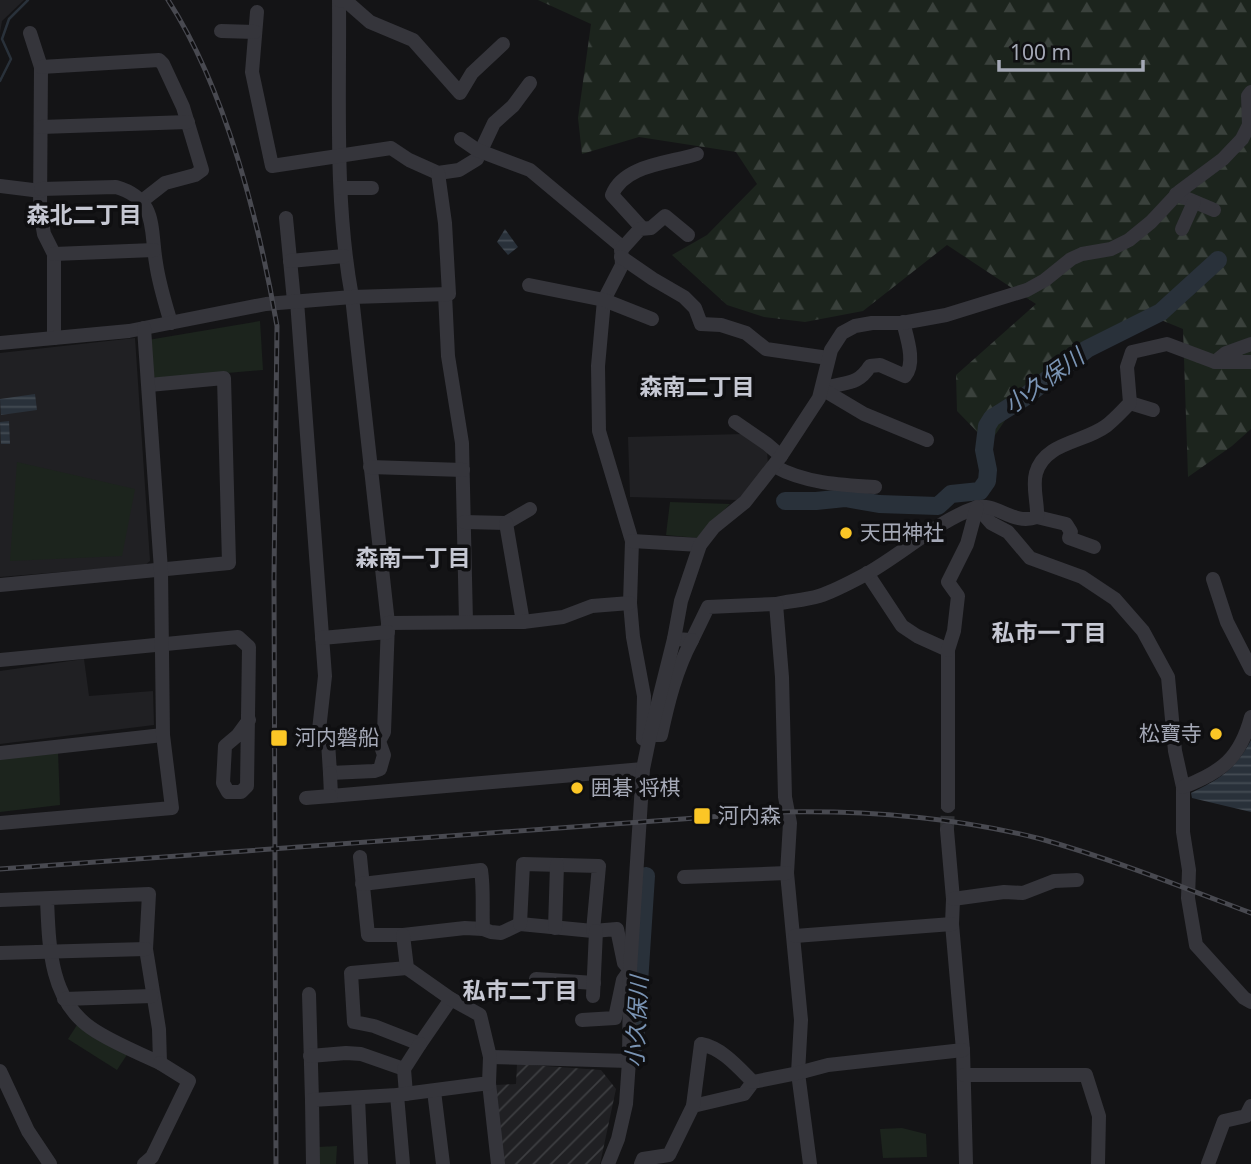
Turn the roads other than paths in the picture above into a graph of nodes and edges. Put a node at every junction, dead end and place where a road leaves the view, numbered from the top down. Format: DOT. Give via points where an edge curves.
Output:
graph roads {
  1 [pos="339,0"];
  2 [pos="346,0"];
  3 [pos="257,12"];
  4 [pos="221,31"];
  5 [pos="255,32"];
  6 [pos="30,33"];
  7 [pos="503,44"];
  8 [pos="41,67"];
  9 [pos="530,83"];
  10 [pos="1251,92"];
  11 [pos="188,122"];
  12 [pos="41,127"];
  13 [pos="461,139"];
  14 [pos="481,151"];
  15 [pos="697,154"];
  16 [pos="340,157"];
  17 [pos="438,173"];
  18 [pos="0,186"];
  19 [pos="341,188"];
  20 [pos="372,188"];
  21 [pos="41,190"];
  22 [pos="1176,194"];
  23 [pos="142,201"];
  24 [pos="1194,202"];
  25 [pos="1214,211"];
  26 [pos="286,218"];
  27 [pos="642,228"];
  28 [pos="1182,229"];
  29 [pos="688,235"];
  30 [pos="154,250"];
  31 [pos="621,253"];
  32 [pos="54,254"];
  33 [pos="344,256"];
  34 [pos="290,261"];
  35 [pos="529,285"];
  36 [pos="446,294"];
  37 [pos="352,297"];
  38 [pos="604,300"];
  39 [pos="295,301"];
  40 [pos="652,319"];
  41 [pos="171,323"];
  42 [pos="904,323"];
  43 [pos="144,328"];
  44 [pos="54,338"];
  45 [pos="0,343"];
  46 [pos="1251,344"];
  47 [pos="828,358"];
  48 [pos="1215,362"];
  49 [pos="1251,362"];
  50 [pos="149,385"];
  51 [pos="822,389"];
  52 [pos="1129,403"];
  53 [pos="1153,410"];
  54 [pos="735,422"];
  55 [pos="927,440"];
  56 [pos="777,461"];
  57 [pos="370,467"];
  58 [pos="463,470"];
  59 [pos="875,487"];
  60 [pos="977,507"];
  61 [pos="530,509"];
  62 [pos="1037,517"];
  63 [pos="464,522"];
  64 [pos="506,523"];
  65 [pos="632,541"];
  66 [pos="700,545"];
  67 [pos="1094,547"];
  68 [pos="161,570"];
  69 [pos="867,573"];
  70 [pos="1213,579"];
  71 [pos="0,585"];
  72 [pos="630,603"];
  73 [pos="776,604"];
  74 [pos="466,622"];
  75 [pos="523,622"];
  76 [pos="388,627"];
  77 [pos="322,638"];
  78 [pos="674,639"];
  79 [pos="692,640"];
  80 [pos="161,644"];
  81 [pos="948,650"];
  82 [pos="0,660"];
  83 [pos="1251,669"];
  84 [pos="1251,717"];
  85 [pos="249,720"];
  86 [pos="163,735"];
  87 [pos="650,735"];
  88 [pos="379,741"];
  89 [pos="328,742"];
  90 [pos="0,753"];
  91 [pos="646,753"];
  92 [pos="643,769"];
  93 [pos="330,773"];
  94 [pos="1184,787"];
  95 [pos="331,796"];
  96 [pos="306,798"];
  97 [pos="948,806"];
  98 [pos="0,823"];
  99 [pos="947,830"];
  100 [pos="360,858"];
  101 [pos="558,865"];
  102 [pos="787,873"];
  103 [pos="684,877"];
  104 [pos="1077,880"];
  105 [pos="362,884"];
  106 [pos="47,898"];
  107 [pos="953,899"];
  108 [pos="0,900"];
  109 [pos="520,924"];
  110 [pos="952,924"];
  111 [pos="555,928"];
  112 [pos="483,929"];
  113 [pos="594,931"];
  114 [pos="403,935"];
  115 [pos="795,936"];
  116 [pos="146,949"];
  117 [pos="49,951"];
  118 [pos="0,953"];
  119 [pos="408,968"];
  120 [pos="630,970"];
  121 [pos="536,979"];
  122 [pos="309,995"];
  123 [pos="152,996"];
  124 [pos="64,999"];
  125 [pos="451,999"];
  126 [pos="1251,1002"];
  127 [pos="591,1006"];
  128 [pos="420,1044"];
  129 [pos="963,1049"];
  130 [pos="310,1056"];
  131 [pos="491,1057"];
  132 [pos="629,1061"];
  133 [pos="160,1063"];
  134 [pos="404,1069"];
  135 [pos="0,1072"];
  136 [pos="798,1073"];
  137 [pos="964,1075"];
  138 [pos="753,1082"];
  139 [pos="489,1083"];
  140 [pos="434,1091"];
  141 [pos="401,1095"];
  142 [pos="359,1098"];
  143 [pos="312,1100"];
  144 [pos="693,1106"];
  145 [pos="1251,1106"];
  146 [pos="50,1164"];
  147 [pos="144,1164"];
  148 [pos="313,1164"];
  149 [pos="361,1164"];
  150 [pos="403,1164"];
  151 [pos="443,1164"];
  152 [pos="498,1164"];
  153 [pos="608,1164"];
  154 [pos="641,1164"];
  155 [pos="810,1164"];
  156 [pos="966,1164"];
  157 [pos="1098,1164"];
  158 [pos="1208,1164"];
  1 -- 2 [label="street"];
  1 -- 16 [label="street"];
  2 -- 7 [label="street" via="370,23 413,40 460,93 472,74"];
  3 -- 5 [label="street"];
  4 -- 5 [label="street"];
  5 -- 16 [label="street" via="252,72 272,166"];
  6 -- 8 [label="street"];
  8 -- 11 [label="street" via="159,60"];
  8 -- 12 [label="street"];
  9 -- 14 [label="street" via="494,123"];
  10 -- 22 [label="street" via="1249,125 1242,139"];
  11 -- 12 [label="street"];
  11 -- 23 [label="street" via="202,170 164,183"];
  12 -- 21 [label="street"];
  13 -- 14 [label="street"];
  14 -- 17 [label="street" via="459,170"];
  14 -- 31 [label="street" via="530,170 621,246"];
  15 -- 27 [label="street" via="646,166 614,190 612,195"];
  16 -- 17 [label="street" via="391,148"];
  16 -- 19 [label="street"];
  17 -- 36 [label="street" via="445,223"];
  18 -- 21 [label="street"];
  19 -- 20 [label="street"];
  19 -- 33 [label="street"];
  21 -- 23 [label="street" via="116,187"];
  21 -- 32 [label="street" via="44,234"];
  22 -- 24 [label="street"];
  22 -- 42 [label="street" via="1129,240 1071,259 1027,290"];
  23 -- 30 [label="street" via="151,222"];
  24 -- 25 [label="street"];
  24 -- 28 [label="street"];
  26 -- 34 [label="street"];
  27 -- 29 [label="street" via="650,228 665,216"];
  27 -- 31 [label="street"];
  30 -- 32 [label="street"];
  30 -- 41 [label="street"];
  31 -- 38 [label="street" via="622,265"];
  31 -- 47 [label="street" via="684,297 701,324 746,333 766,349"];
  32 -- 44 [label="street"];
  33 -- 34 [label="street"];
  33 -- 37 [label="street"];
  34 -- 39 [label="street"];
  35 -- 38 [label="street"];
  36 -- 37 [label="street"];
  36 -- 58 [label="street" via="447,346"];
  37 -- 39 [label="street"];
  37 -- 57 [label="street"];
  38 -- 40 [label="street"];
  38 -- 65 [label="street" via="599,431"];
  39 -- 41 [label="street"];
  39 -- 77 [label="street"];
  41 -- 43 [label="street"];
  42 -- 47 [label="street" via="856,326 842,333"];
  42 -- 51 [label="street" via="910,347 905,376 880,365 870,366 856,382"];
  43 -- 44 [label="street"];
  43 -- 50 [label="street"];
  44 -- 45 [label="street"];
  46 -- 48 [label="street"];
  47 -- 51 [label="street"];
  48 -- 49 [label="street"];
  48 -- 52 [label="street" via="1167,344 1132,352 1127,367"];
  50 -- 68 [label="street"];
  50 -- 68 [label="street" via="224,378 229,563"];
  51 -- 55 [label="street" via="864,414"];
  51 -- 56 [label="street"];
  52 -- 53 [label="street"];
  52 -- 62 [label="street" via="1107,425 1059,445 1044,457 1035,480"];
  54 -- 56 [label="street" via="767,444"];
  56 -- 59 [label="street" via="790,475"];
  56 -- 66 [label="street" via="745,502"];
  57 -- 58 [label="street"];
  57 -- 76 [label="street"];
  58 -- 63 [label="street"];
  60 -- 62 [label="street" via="992,508 1012,518"];
  60 -- 69 [label="street"];
  60 -- 81 [label="street" via="967,544 948,582 958,596"];
  60 -- 94 [label="street" via="1030,558 1082,577 1115,599 1143,631 1168,677 1175,751"];
  61 -- 64 [label="street"];
  62 -- 67 [label="street" via="1066,524 1069,538"];
  63 -- 64 [label="street"];
  63 -- 74 [label="street"];
  64 -- 75 [label="street"];
  65 -- 66 [label="street"];
  65 -- 72 [label="street"];
  66 -- 78 [label="street"];
  68 -- 71 [label="street"];
  68 -- 80 [label="street"];
  69 -- 73 [label="street" via="819,596"];
  69 -- 81 [label="street" via="902,626"];
  70 -- 83 [label="street" via="1227,622"];
  72 -- 75 [label="street" via="592,606 562,617"];
  72 -- 91 [label="street" via="644,696 642,746"];
  73 -- 79 [label="street" via="708,607"];
  73 -- 102 [label="street" via="790,823"];
  74 -- 75 [label="street"];
  74 -- 76 [label="street"];
  76 -- 77 [label="street"];
  76 -- 88 [label="street" via="384,732"];
  77 -- 89 [label="street" via="325,676 319,730"];
  78 -- 79 [label="street"];
  78 -- 87 [label="street"];
  79 -- 87 [label="street" via="670,695 661,736"];
  80 -- 82 [label="street"];
  80 -- 85 [label="street" via="238,637 249,647"];
  80 -- 86 [label="street" via="158,708"];
  81 -- 97 [label="street"];
  84 -- 94 [label="street" via="1245,738 1230,761"];
  86 -- 90 [label="street"];
  86 -- 98 [label="street" via="172,808"];
  87 -- 91 [label="street"];
  88 -- 89 [label="street"];
  88 -- 93 [label="street" via="384,755 380,769"];
  89 -- 93 [label="street"];
  91 -- 92 [label="street"];
  92 -- 95 [label="street"];
  92 -- 120 [label="street"];
  93 -- 95 [label="street"];
  94 -- 126 [label="street" via="1188,898 1196,945"];
  95 -- 96 [label="street"];
  99 -- 107 [label="street"];
  100 -- 105 [label="street"];
  101 -- 109 [label="street" via="523,864"];
  101 -- 111 [label="street"];
  101 -- 113 [label="street" via="599,866"];
  102 -- 103 [label="street"];
  102 -- 115 [label="street"];
  104 -- 107 [label="street" via="1054,881 1023,893"];
  105 -- 112 [label="street" via="481,870"];
  105 -- 114 [label="street" via="368,935"];
  106 -- 108 [label="street"];
  106 -- 116 [label="street" via="149,894"];
  106 -- 117 [label="street"];
  107 -- 110 [label="street"];
  109 -- 111 [label="street"];
  109 -- 112 [label="street" via="501,933"];
  110 -- 115 [label="street"];
  110 -- 129 [label="street"];
  111 -- 113 [label="street"];
  112 -- 114 [label="street"];
  113 -- 120 [label="street" via="617,929 624,963"];
  113 -- 127 [label="street"];
  114 -- 119 [label="street"];
  115 -- 136 [label="street" via="801,1020"];
  116 -- 117 [label="street"];
  116 -- 123 [label="street"];
  117 -- 118 [label="street"];
  117 -- 124 [label="street"];
  119 -- 125 [label="street"];
  119 -- 128 [label="street" via="351,973 354,1022"];
  120 -- 127 [label="street" via="623,980 615,1018"];
  120 -- 132 [label="street"];
  121 -- 127 [label="street"];
  122 -- 130 [label="street"];
  123 -- 124 [label="street"];
  123 -- 133 [label="street"];
  124 -- 133 [label="street" via="92,1029"];
  125 -- 128 [label="street"];
  125 -- 131 [label="street" via="480,1015"];
  128 -- 134 [label="street"];
  129 -- 136 [label="street" via="828,1065"];
  129 -- 137 [label="street"];
  130 -- 134 [label="street" via="361,1054"];
  130 -- 143 [label="street"];
  131 -- 132 [label="street"];
  131 -- 139 [label="street"];
  132 -- 153 [label="street" via="626,1104"];
  133 -- 147 [label="street" via="189,1081 152,1157"];
  134 -- 141 [label="street"];
  135 -- 146 [label="street" via="28,1131"];
  136 -- 138 [label="street"];
  136 -- 155 [label="street"];
  137 -- 156 [label="street"];
  137 -- 157 [label="street" via="1086,1075 1099,1116"];
  138 -- 144 [label="street" via="744,1094"];
  138 -- 144 [label="street" via="731,1060 701,1044"];
  139 -- 140 [label="street"];
  139 -- 152 [label="street"];
  140 -- 141 [label="street"];
  140 -- 151 [label="street"];
  141 -- 142 [label="street"];
  141 -- 150 [label="street"];
  142 -- 143 [label="street"];
  142 -- 149 [label="street"];
  143 -- 148 [label="street"];
  144 -- 154 [label="street" via="668,1155 643,1159"];
  145 -- 158 [label="street" via="1246,1116 1224,1121"];
}
